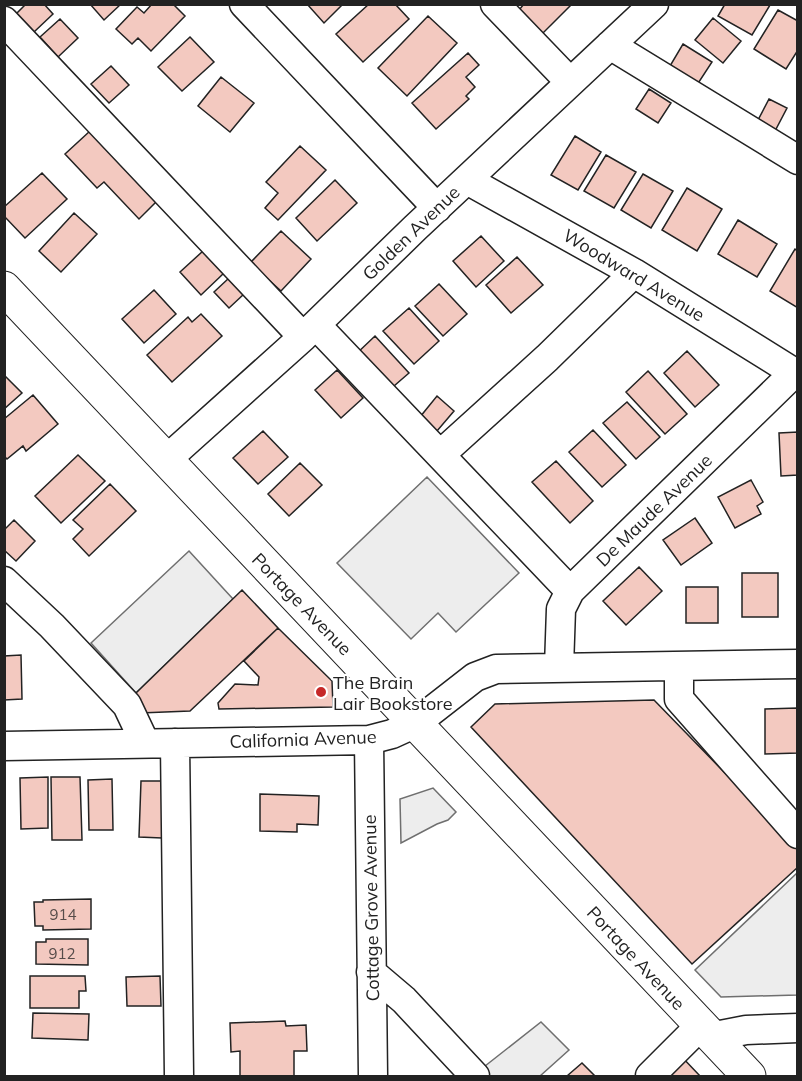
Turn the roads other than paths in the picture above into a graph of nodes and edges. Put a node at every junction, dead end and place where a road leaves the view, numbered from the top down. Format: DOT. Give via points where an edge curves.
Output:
graph roads {
  1 [pos="244,4"];
  2 [pos="495,4"];
  3 [pos="654,4"];
  4 [pos="4,21"];
  5 [pos="610,45"];
  6 [pos="570,82"];
  7 [pos="798,160"];
  8 [pos="467,180"];
  9 [pos="437,208"];
  10 [pos="634,273"];
  11 [pos="4,288"];
  12 [pos="310,331"];
  13 [pos="796,374"];
  14 [pos="441,454"];
  15 [pos="165,460"];
  16 [pos="4,581"];
  17 [pos="570,591"];
  18 [pos="798,664"];
  19 [pos="559,667"];
  20 [pos="679,667"];
  21 [pos="416,723"];
  22 [pos="369,740"];
  23 [pos="145,743"];
  24 [pos="176,743"];
  25 [pos="4,746"];
  26 [pos="798,834"];
  27 [pos="372,972"];
  28 [pos="798,1028"];
  29 [pos="705,1031"];
  30 [pos="179,1077"];
  31 [pos="373,1077"];
  32 [pos="475,1077"];
  33 [pos="650,1077"];
  34 [pos="749,1077"];
  1 -- 9 [label="street"];
  2 -- 6 [label="street"];
  3 -- 5 [label="street, Golden Avenue"];
  4 -- 12 [label="street"];
  5 -- 6 [label="street, Golden Avenue"];
  5 -- 7 [label="street"];
  6 -- 8 [label="street, Golden Avenue"];
  8 -- 9 [label="street, Golden Avenue"];
  8 -- 10 [label="street, Woodward Avenue"];
  9 -- 12 [label="street, Golden Avenue"];
  10 -- 13 [label="street, Woodward Avenue"];
  10 -- 14 [label="street"];
  11 -- 15 [label="main road, Portage Avenue"];
  12 -- 14 [label="street"];
  12 -- 15 [label="street, Golden Avenue"];
  13 -- 17 [label="street, De Maude Avenue"];
  14 -- 17 [label="street"];
  15 -- 21 [label="main road, Portage Avenue"];
  16 -- 23 [label="street" via="127,705"];
  17 -- 19 [label="street, De Maude Avenue" via="561,609"];
  18 -- 20 [label="street, California Avenue"];
  19 -- 20 [label="street, California Avenue"];
  19 -- 21 [label="street, California Avenue" via="496,669 475,677"];
  20 -- 26 [label="street" via="679,699"];
  21 -- 22 [label="street, California Avenue" via="392,735"];
  21 -- 29 [label="main road, Portage Avenue"];
  22 -- 24 [label="street, California Avenue"];
  22 -- 27 [label="street, Cottage Grove Avenue"];
  23 -- 24 [label="street, California Avenue"];
  23 -- 25 [label="street, California Avenue"];
  24 -- 30 [label="street"];
  27 -- 31 [label="street, Cottage Grove Avenue"];
  27 -- 32 [label="street" via="404,1000"];
  28 -- 29 [label="street"];
  29 -- 33 [label="street"];
  29 -- 34 [label="main road, Portage Avenue"];
}
